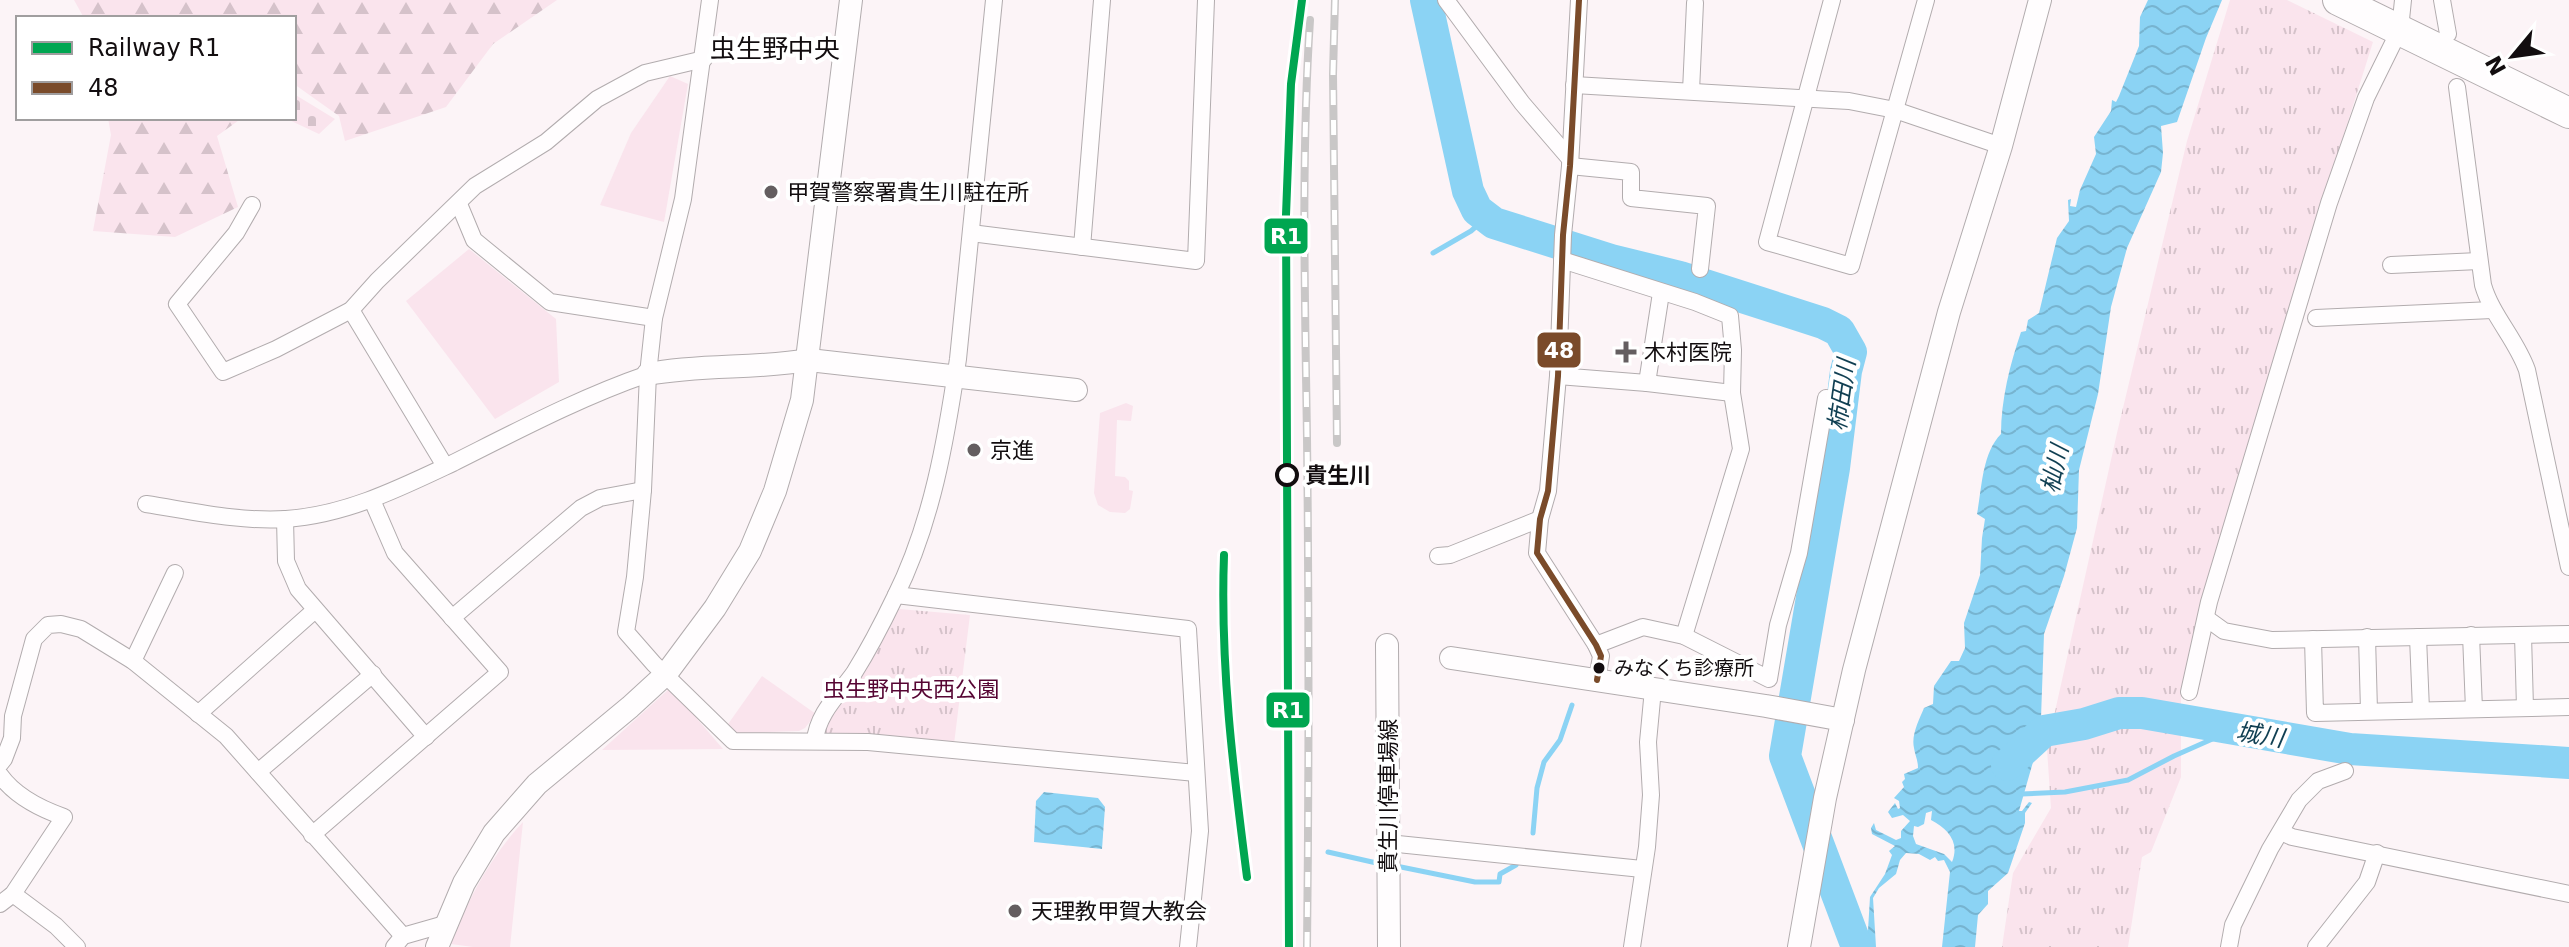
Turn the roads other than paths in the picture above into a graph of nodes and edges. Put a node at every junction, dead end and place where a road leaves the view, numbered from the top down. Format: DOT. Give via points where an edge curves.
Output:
graph roads {
  1 [pos="710,0"];
  2 [pos="851,0"];
  3 [pos="994,0"];
  4 [pos="1102,0"];
  5 [pos="1206,0"];
  6 [pos="1446,0"];
  7 [pos="1579,0"];
  8 [pos="1832,0"];
  9 [pos="1926,0"];
  10 [pos="2040,0"];
  11 [pos="2338,0"];
  12 [pos="2442,0"];
  13 [pos="1695,3"];
  14 [pos="2395,17"];
  15 [pos="2448,34"];
  16 [pos="704,59"];
  17 [pos="1574,85"];
  18 [pos="2457,87"];
  19 [pos="1691,91"];
  20 [pos="1805,98"];
  21 [pos="1895,110"];
  22 [pos="2569,113"];
  23 [pos="2001,146"];
  24 [pos="1570,163"];
  25 [pos="459,204"];
  26 [pos="252,205"];
  27 [pos="971,233"];
  28 [pos="1082,247"];
  29 [pos="1562,248"];
  30 [pos="2479,261"];
  31 [pos="2391,265"];
  32 [pos="1700,269"];
  33 [pos="1661,293"];
  34 [pos="351,310"];
  35 [pos="2492,310"];
  36 [pos="654,318"];
  37 [pos="2316,318"];
  38 [pos="809,360"];
  39 [pos="648,374"];
  40 [pos="1558,376"];
  41 [pos="956,377"];
  42 [pos="1647,383"];
  43 [pos="1076,390"];
  44 [pos="1732,393"];
  45 [pos="1826,398"];
  46 [pos="445,466"];
  47 [pos="643,490"];
  48 [pos="372,500"];
  49 [pos="146,504"];
  50 [pos="285,519"];
  51 [pos="1540,519"];
  52 [pos="1438,556"];
  53 [pos="2569,567"];
  54 [pos="175,573"];
  55 [pos="896,595"];
  56 [pos="315,610"];
  57 [pos="452,618"];
  58 [pos="2206,618"];
  59 [pos="2569,634"];
  60 [pos="2471,635"];
  61 [pos="2523,635"];
  62 [pos="1684,636"];
  63 [pos="2367,637"];
  64 [pos="2418,637"];
  65 [pos="2313,639"];
  66 [pos="1387,645"];
  67 [pos="1596,645"];
  68 [pos="1451,658"];
  69 [pos="133,661"];
  70 [pos="373,674"];
  71 [pos="666,674"];
  72 [pos="1597,680"];
  73 [pos="1653,689"];
  74 [pos="2189,692"];
  75 [pos="2569,707"];
  76 [pos="2525,708"];
  77 [pos="2474,709"];
  78 [pos="2421,710"];
  79 [pos="2369,711"];
  80 [pos="198,714"];
  81 [pos="1843,720"];
  82 [pos="426,737"];
  83 [pos="815,741"];
  84 [pos="0,764"];
  85 [pos="2345,771"];
  86 [pos="258,772"];
  87 [pos="1196,773"];
  88 [pos="0,775"];
  89 [pos="2281,832"];
  90 [pos="312,835"];
  91 [pos="1388,843"];
  92 [pos="2377,853"];
  93 [pos="1642,869"];
  94 [pos="2569,894"];
  95 [pos="6,899"];
  96 [pos="445,924"];
  97 [pos="398,942"];
  98 [pos="77,947"];
  99 [pos="437,947"];
  100 [pos="1188,947"];
  101 [pos="1389,947"];
  102 [pos="1632,947"];
  103 [pos="1799,947"];
  104 [pos="2229,947"];
  105 [pos="2316,947"];
  1 -- 16 [label="street"];
  2 -- 38 [label="street"];
  3 -- 27 [label="street"];
  4 -- 28 [label="street"];
  5 -- 28 [label="street" via="1196,261"];
  6 -- 24 [label="street"];
  7 -- 17 [label="street"];
  8 -- 20 [label="street"];
  9 -- 21 [label="street"];
  10 -- 23 [label="street"];
  11 -- 14 [label="highway"];
  12 -- 15 [label="street"];
  13 -- 19 [label="street"];
  14 -- 22 [label="highway"];
  14 -- 58 [label="street" via="2329,203"];
  16 -- 25 [label="street" via="645,73 614,88 546,142 475,186"];
  16 -- 36 [label="street" via="683,199"];
  17 -- 19 [label="street"];
  17 -- 24 [label="street"];
  18 -- 30 [label="street"];
  19 -- 20 [label="street"];
  20 -- 21 [label="street"];
  20 -- 21 [label="street" via="1767,242 1851,266"];
  21 -- 23 [label="street"];
  23 -- 81 [label="street" via="1949,312"];
  24 -- 29 [label="street"];
  24 -- 32 [label="street" via="1631,172 1631,198 1707,206"];
  25 -- 34 [label="street"];
  25 -- 36 [label="street" via="474,240 550,302"];
  26 -- 34 [label="street" via="236,233 177,304 223,372"];
  27 -- 28 [label="street"];
  27 -- 41 [label="street"];
  29 -- 33 [label="street"];
  29 -- 40 [label="street"];
  30 -- 31 [label="street"];
  30 -- 35 [label="street"];
  33 -- 42 [label="street"];
  33 -- 44 [label="street" via="1730,316"];
  34 -- 46 [label="street"];
  35 -- 37 [label="street"];
  35 -- 53 [label="street" via="2527,370"];
  36 -- 39 [label="street"];
  38 -- 39 [label="street"];
  38 -- 41 [label="street"];
  38 -- 71 [label="street" via="800,412 750,551"];
  39 -- 46 [label="street"];
  39 -- 47 [label="street"];
  40 -- 42 [label="street"];
  40 -- 51 [label="street" via="1548,491"];
  41 -- 43 [label="street"];
  41 -- 55 [label="street" via="930,505"];
  42 -- 44 [label="street"];
  44 -- 62 [label="street" via="1741,449"];
  45 -- 62 [label="street" via="1799,553 1769,679"];
  46 -- 48 [label="street"];
  47 -- 57 [label="street" via="600,498 581,508"];
  47 -- 71 [label="street" via="626,632"];
  48 -- 50 [label="street"];
  48 -- 57 [label="street" via="395,553"];
  49 -- 50 [label="street"];
  50 -- 56 [label="street" via="286,561"];
  51 -- 52 [label="street"];
  51 -- 67 [label="street" via="1537,553"];
  54 -- 69 [label="street"];
  55 -- 83 [label="street" via="856,670 816,726"];
  55 -- 87 [label="street" via="1188,629"];
  56 -- 70 [label="street"];
  56 -- 80 [label="street"];
  57 -- 82 [label="street" via="500,672"];
  58 -- 65 [label="street" via="2224,631 2251,638"];
  58 -- 74 [label="street"];
  59 -- 61 [label="street"];
  60 -- 61 [label="street"];
  60 -- 64 [label="street"];
  60 -- 77 [label="street"];
  61 -- 76 [label="street"];
  62 -- 67 [label="street" via="1643,627"];
  63 -- 64 [label="street"];
  63 -- 65 [label="street"];
  63 -- 79 [label="street"];
  64 -- 78 [label="street"];
  65 -- 79 [label="street" via="2315,713"];
  66 -- 91 [label="street, 貴生川停車場線"];
  67 -- 72 [label="street" via="1601,656"];
  68 -- 72 [label="street"];
  69 -- 80 [label="street"];
  69 -- 84 [label="street" via="81,629 48,625 28,653 12,738"];
  70 -- 82 [label="street"];
  70 -- 86 [label="street"];
  71 -- 83 [label="street" via="733,741"];
  71 -- 96 [label="street" via="521,801 494,833"];
  72 -- 73 [label="street"];
  73 -- 81 [label="street"];
  73 -- 93 [label="street" via="1651,795"];
  75 -- 76 [label="street"];
  76 -- 77 [label="street"];
  77 -- 78 [label="street"];
  78 -- 79 [label="street"];
  80 -- 86 [label="street"];
  81 -- 103 [label="street"];
  82 -- 90 [label="street"];
  83 -- 87 [label="street"];
  85 -- 89 [label="street" via="2307,790"];
  86 -- 90 [label="street"];
  87 -- 100 [label="street" via="1200,831"];
  88 -- 95 [label="street" via="34,804 64,817"];
  89 -- 92 [label="street"];
  89 -- 104 [label="street" via="2233,925"];
  90 -- 97 [label="street"];
  91 -- 93 [label="street"];
  91 -- 101 [label="street, 貴生川停車場線"];
  92 -- 94 [label="street"];
  92 -- 105 [label="street" via="2367,882"];
  93 -- 102 [label="street"];
  95 -- 98 [label="street" via="56,926"];
  96 -- 97 [label="street"];
  96 -- 99 [label="street"];
}
